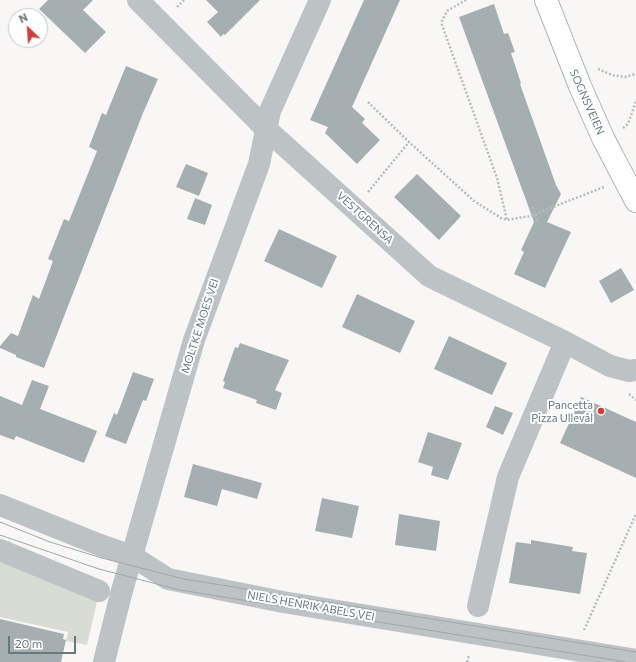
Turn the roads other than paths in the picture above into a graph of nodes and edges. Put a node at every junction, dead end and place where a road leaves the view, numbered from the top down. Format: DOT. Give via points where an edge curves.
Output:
graph roads {
  1 [pos="138,0"];
  2 [pos="320,0"];
  3 [pos="546,0"];
  4 [pos="265,128"];
  5 [pos="636,201"];
  6 [pos="565,342"];
  7 [pos="636,370"];
  8 [pos="0,505"];
  9 [pos="0,550"];
  10 [pos="132,556"];
  11 [pos="99,592"];
  12 [pos="478,606"];
  13 [pos="636,660"];
  14 [pos="104,662"];
  1 -- 4 [label="street, VESTGRENSA"];
  2 -- 4 [label="street, MOLTKE MOES VEI" via="270,111"];
  3 -- 5 [label="main road, SOGNSVEIEN" via="580,86"];
  4 -- 6 [label="street, VESTGRENSA" via="429,276"];
  4 -- 10 [label="street, MOLTKE MOES VEI" via="259,164 194,340"];
  6 -- 7 [label="street, VESTGRENSA" via="610,366 629,371"];
  6 -- 12 [label="street" via="508,477"];
  8 -- 10 [label="street, NIELS HENRIK ABELS VEI"];
  9 -- 11 [label="street"];
  10 -- 13 [label="street, NIELS HENRIK ABELS VEI" via="168,579 283,602"];
  10 -- 14 [label="street, MOLTKE MOES VEI"];
}
